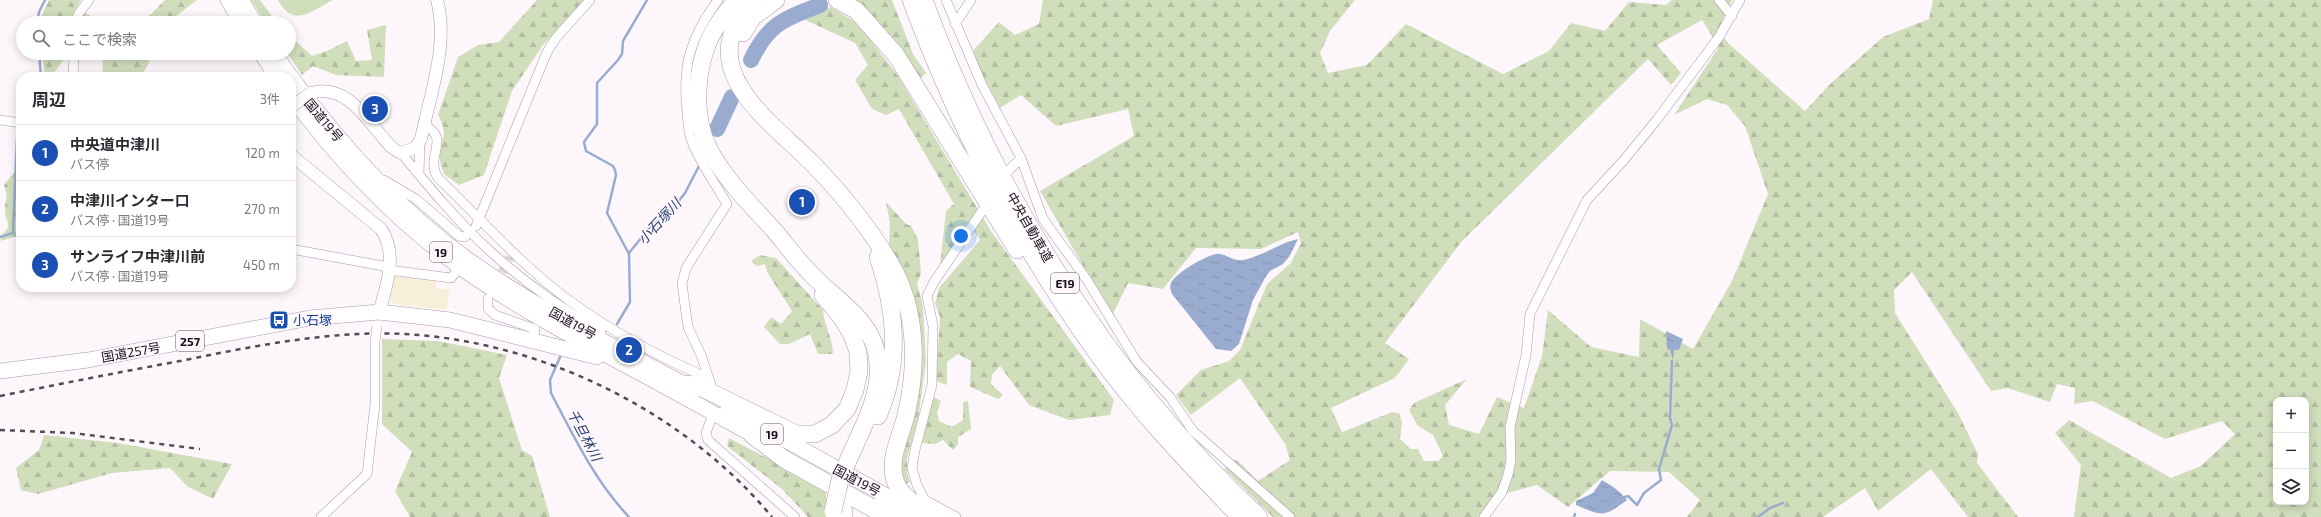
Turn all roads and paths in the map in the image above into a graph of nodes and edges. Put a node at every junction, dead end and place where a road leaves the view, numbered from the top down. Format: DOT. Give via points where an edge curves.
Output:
graph roads {
  1 [pos="89,0"];
  2 [pos="228,0"];
  3 [pos="241,0"];
  4 [pos="437,0"];
  5 [pos="590,0"];
  6 [pos="753,0"];
  7 [pos="776,0"];
  8 [pos="837,0"];
  9 [pos="910,0"];
  10 [pos="946,0"];
  11 [pos="971,0"];
  12 [pos="1719,0"];
  13 [pos="1740,0"];
  14 [pos="731,2"];
  15 [pos="928,4"];
  16 [pos="78,16"];
  17 [pos="238,16"];
  18 [pos="251,16"];
  19 [pos="1732,16"];
  20 [pos="955,24"];
  21 [pos="74,60"];
  22 [pos="265,60"];
  23 [pos="279,60"];
  24 [pos="73,72"];
  25 [pos="273,72"];
  26 [pos="287,72"];
  27 [pos="296,84"];
  28 [pos="752,102"];
  29 [pos="296,103"];
  30 [pos="296,104"];
  31 [pos="0,120"];
  32 [pos="16,122"];
  33 [pos="424,125"];
  34 [pos="421,138"];
  35 [pos="401,153"];
  36 [pos="1021,158"];
  37 [pos="296,159"];
  38 [pos="362,164"];
  39 [pos="1009,170"];
  40 [pos="419,174"];
  41 [pos="982,211"];
  42 [pos="478,222"];
  43 [pos="867,229"];
  44 [pos="465,237"];
  45 [pos="296,250"];
  46 [pos="460,267"];
  47 [pos="389,270"];
  48 [pos="815,279"];
  49 [pos="488,299"];
  50 [pos="378,319"];
  51 [pos="535,329"];
  52 [pos="620,349"];
  53 [pos="1098,354"];
  54 [pos="627,366"];
  55 [pos="0,371"];
  56 [pos="708,378"];
  57 [pos="685,384"];
  58 [pos="716,404"];
  59 [pos="752,435"];
  60 [pos="851,466"];
  61 [pos="838,514"];
  62 [pos="320,517"];
  63 [pos="795,517"];
  64 [pos="888,517"];
  65 [pos="900,517"];
  66 [pos="925,517"];
  67 [pos="938,517"];
  68 [pos="956,517"];
  69 [pos="1240,517"];
  70 [pos="1259,517"];
  71 [pos="1290,517"];
  72 [pos="1484,517"];
  1 -- 16 [label="street"];
  2 -- 17 [label="highway"];
  3 -- 18 [label="highway"];
  4 -- 33 [label="street" via="441,43"];
  5 -- 42 [label="street" via="547,52"];
  6 -- 28 [label="highway" via="742,11 730,34 728,51 735,79"];
  7 -- 28 [label="highway" via="753,17 745,28 740,43 737,57 739,74"];
  8 -- 53 [label="highway" via="856,10 896,55 984,200 1053,305"];
  9 -- 53 [label="highway, 中央自動車道 / E19" via="982,168 1033,257"];
  10 -- 20 [label="street"];
  11 -- 20 [label="street"];
  12 -- 19 [label="street"];
  13 -- 19 [label="street"];
  14 -- 48 [label="highway" via="706,49 700,72 699,110 708,146 745,199"];
  14 -- 56 [label="street" via="700,24 691,47 686,94 690,138 727,204 686,268 682,284 688,327"];
  15 -- 70 [label="highway, 中央自動車道 / E19" via="956,81 992,159 1056,271 1122,366 1149,399"];
  19 -- 72 [label="street" via="1719,37 1624,160 1587,200 1530,314 1526,355 1510,427 1511,460 1508,475 1502,492"];
  20 -- 36 [label="street" via="982,85"];
  21 -- 24 [label="street"];
  22 -- 25 [label="highway"];
  23 -- 26 [label="highway, 国道19号 / 19"];
  27 -- 38 [label="highway, 国道19号 / 19"];
  28 -- 43 [label="highway" via="813,164"];
  29 -- 46 [label="highway, 国道19号 / 19" via="354,173 414,230"];
  30 -- 35 [label="street, bridge" via="311,93 325,91 345,97 363,113 391,148"];
  31 -- 32 [label="street"];
  33 -- 34 [label="street"];
  33 -- 42 [label="street" via="438,138 433,164 435,174"];
  34 -- 35 [label="street" via="415,148"];
  34 -- 40 [label="street"];
  35 -- 40 [label="street"];
  36 -- 39 [label="street"];
  36 -- 71 [label="street" via="1043,219 1087,280 1137,362 1170,397 1193,431"];
  37 -- 47 [label="street" via="381,229 390,250"];
  38 -- 44 [label="street" via="416,199 459,236"];
  38 -- 52 [label="highway, 国道19号 / 19" via="393,197 467,258 503,283"];
  40 -- 52 [label="street" via="491,252 568,311 615,341"];
  41 -- 68 [label="street" via="927,296 933,326 932,385 912,468 925,500"];
  42 -- 56 [label="street" via="512,254 589,313 670,360"];
  43 -- 60 [label="highway" via="888,290 894,329 894,352 886,398"];
  43 -- 67 [label="highway" via="894,270 908,305 912,327 912,382 893,463 896,482 902,494"];
  45 -- 47 [label="street" via="383,266"];
  46 -- 47 [label="street" via="451,278"];
  46 -- 51 [label="highway, 国道19号 / 19"];
  47 -- 50 [label="street"];
  48 -- 58 [label="highway" via="824,299 842,318 858,352 859,371 847,409 832,424 815,434 796,434"];
  48 -- 60 [label="highway" via="851,309 862,322 875,346 878,363 874,400"];
  49 -- 51 [label="street" via="488,308 495,314"];
  50 -- 51 [label="highway, 257" via="450,320"];
  50 -- 55 [label="highway, 国道257号 / 257" via="310,318 96,358"];
  50 -- 62 [label="street, bridge" via="375,342 375,404 367,474"];
  51 -- 54 [label="highway, 国道19号 / 19"];
  51 -- 54 [label="highway, 257" via="615,365"];
  52 -- 57 [label="highway, 国道19号 / 19"];
  53 -- 69 [label="highway, 中央自動車道 / E19" via="1194,471"];
  54 -- 58 [label="highway, 国道19号 / 19"];
  56 -- 58 [label="street"];
  57 -- 58 [label="highway" via="696,385"];
  58 -- 59 [label="highway, 国道19号 / 19"];
  58 -- 63 [label="street" via="706,433 708,440"];
  58 -- 66 [label="highway, 国道19号 / 19"];
  59 -- 64 [label="highway" via="784,459"];
  59 -- 65 [label="highway, 国道19号 / 19"];
  60 -- 61 [label="highway"];
}
